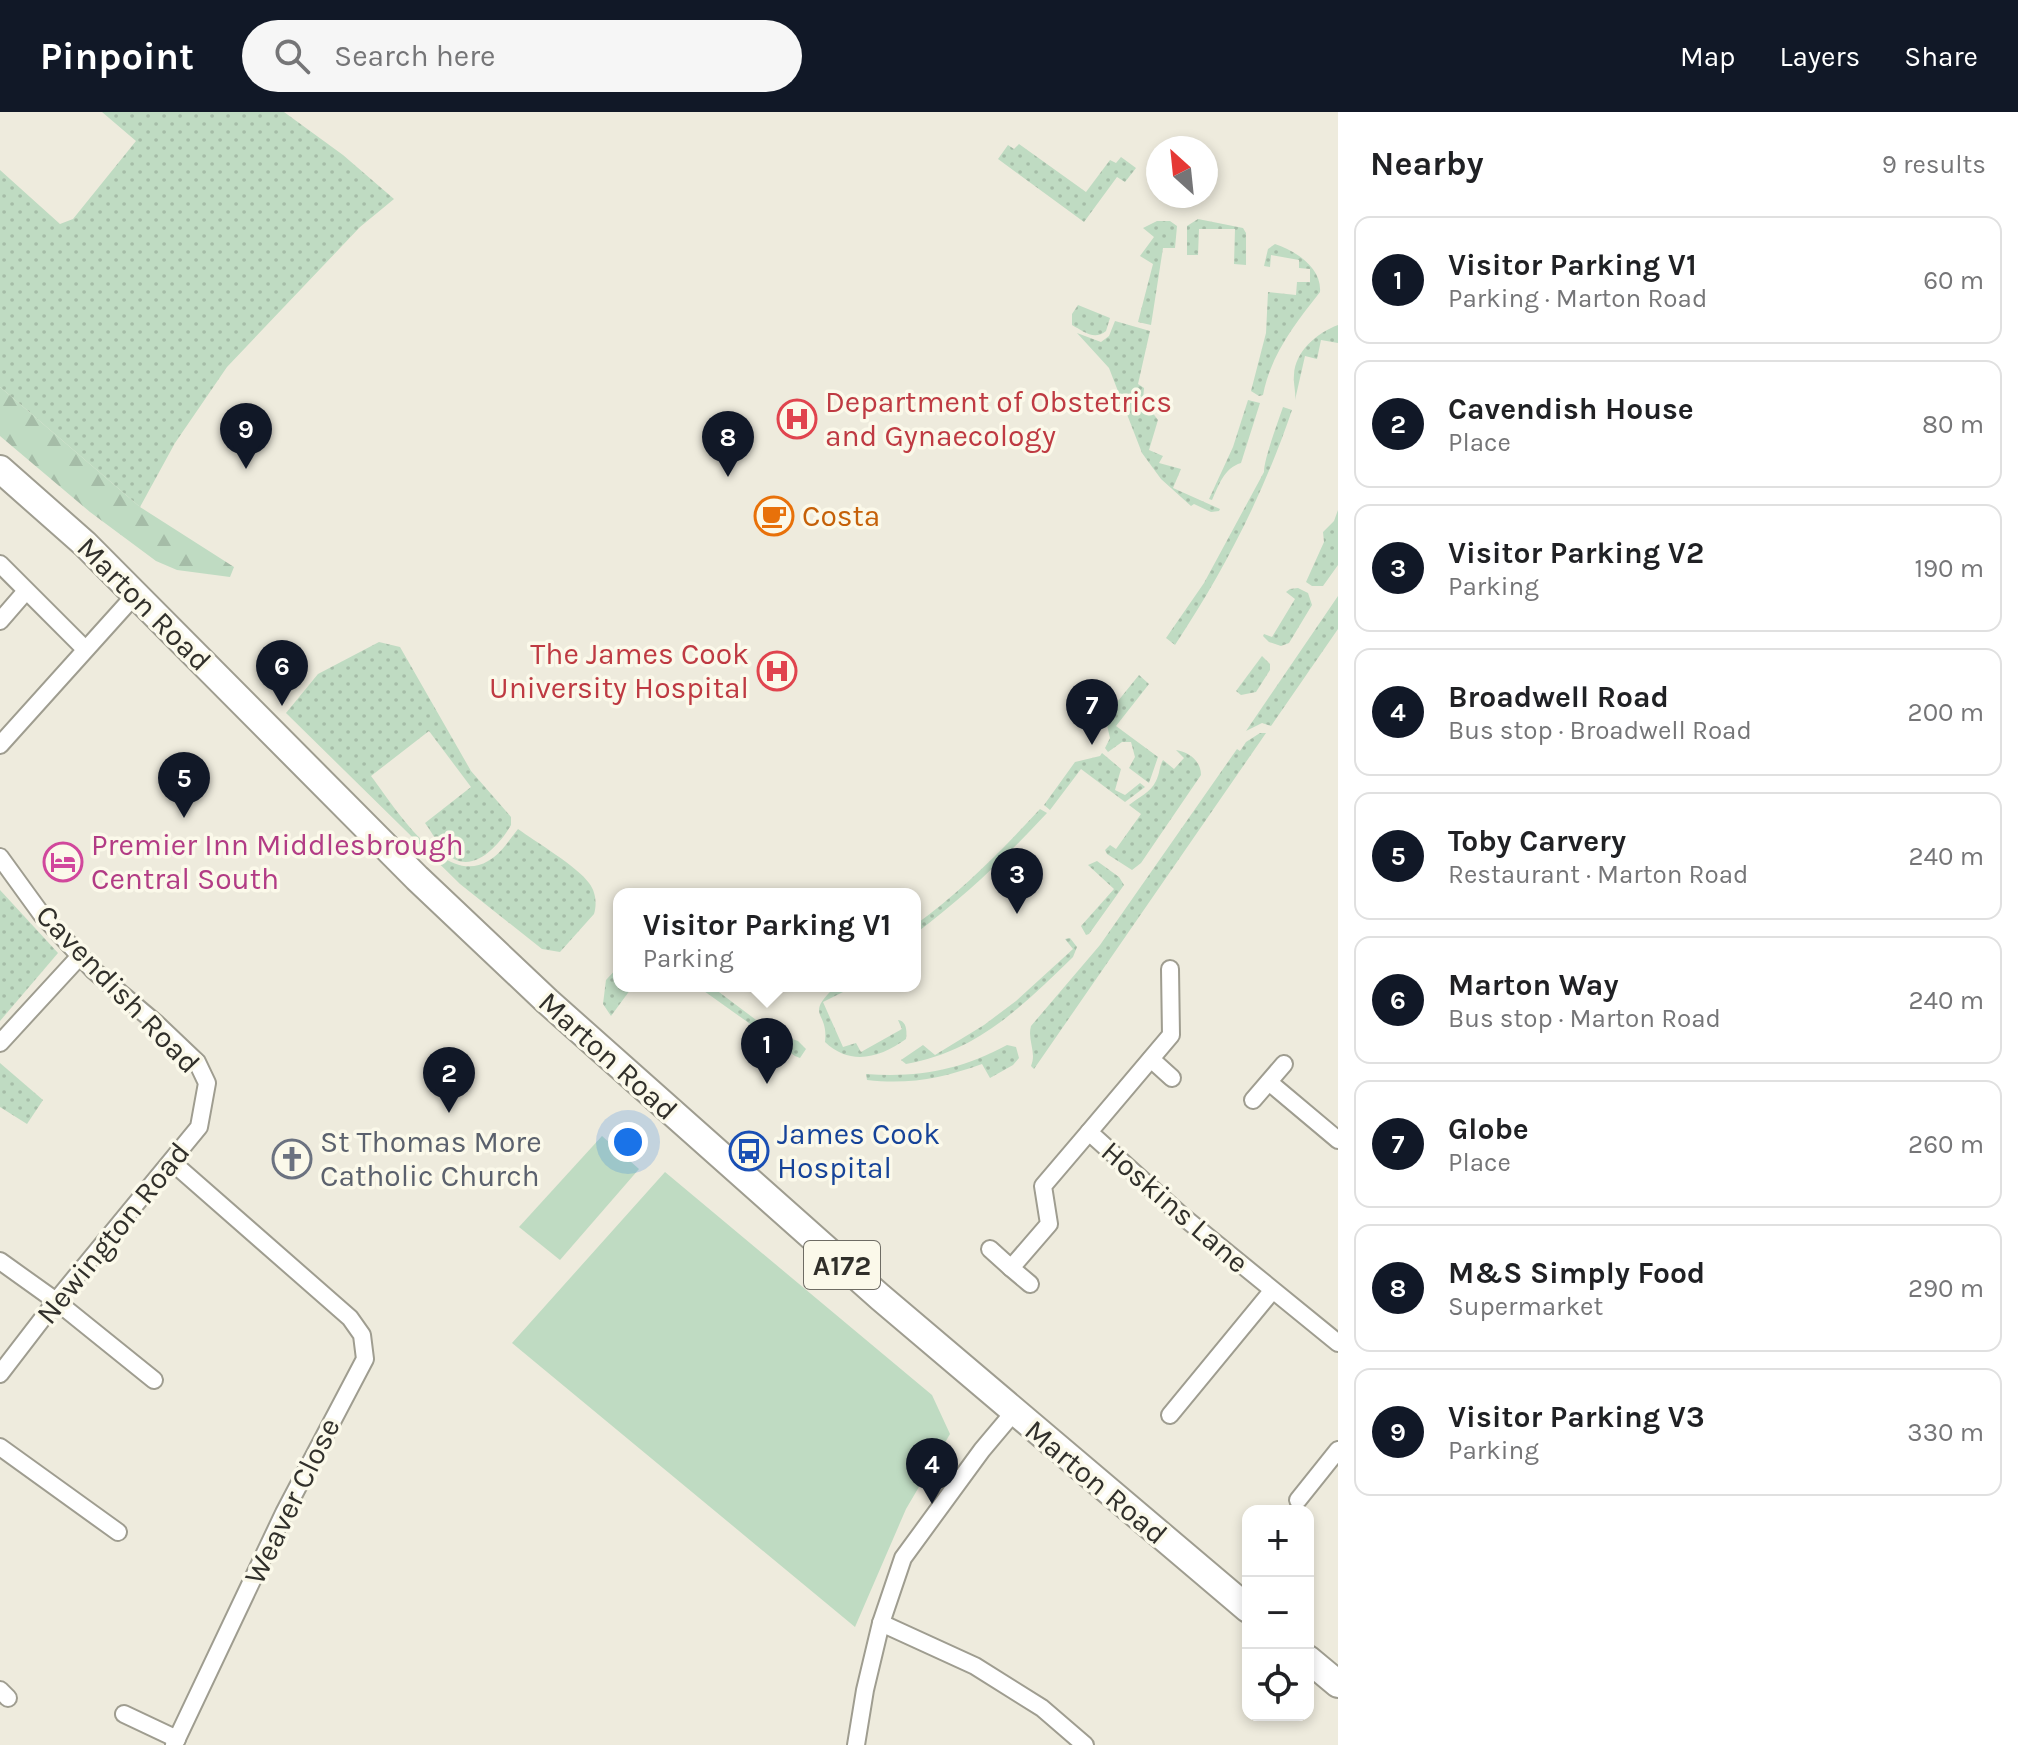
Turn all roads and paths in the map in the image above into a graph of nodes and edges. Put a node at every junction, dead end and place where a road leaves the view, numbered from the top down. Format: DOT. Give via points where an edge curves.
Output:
graph roads {
  1 [pos="0,469"];
  2 [pos="0,564"];
  3 [pos="26,591"];
  4 [pos="135,595"];
  5 [pos="0,621"];
  6 [pos="85,649"];
  7 [pos="0,745"];
  8 [pos="0,857"];
  9 [pos="80,956"];
  10 [pos="1170,969"];
  11 [pos="0,1043"];
  12 [pos="1151,1059"];
  13 [pos="1284,1064"];
  14 [pos="1172,1078"];
  15 [pos="1269,1082"];
  16 [pos="207,1083"];
  17 [pos="1253,1100"];
  18 [pos="1089,1132"];
  19 [pos="1338,1140"];
  20 [pos="172,1162"];
  21 [pos="990,1249"];
  22 [pos="0,1261"];
  23 [pos="1011,1268"];
  24 [pos="1030,1284"];
  25 [pos="1272,1291"];
  26 [pos="56,1301"];
  27 [pos="1338,1343"];
  28 [pos="0,1374"];
  29 [pos="154,1380"];
  30 [pos="1014,1412"];
  31 [pos="1170,1415"];
  32 [pos="0,1447"];
  33 [pos="1338,1450"];
  34 [pos="1298,1500"];
  35 [pos="118,1532"];
  36 [pos="1242,1604"];
  37 [pos="881,1623"];
  38 [pos="1314,1663"];
  39 [pos="1335,1675"];
  40 [pos="124,1714"];
  41 [pos="175,1742"];
  42 [pos="856,1745"];
  43 [pos="1085,1745"];
  1 -- 4 [label="main road, Marton Road / A172" via="46,506"];
  2 -- 3 [label="street"];
  3 -- 5 [label="street"];
  3 -- 6 [label="street"];
  4 -- 6 [label="street"];
  4 -- 30 [label="main road, Marton Road / A172" via="495,953 734,1170"];
  6 -- 7 [label="street"];
  8 -- 9 [label="street, Cavendish Road"];
  9 -- 11 [label="street"];
  9 -- 16 [label="street, Cavendish Road" via="197,1062"];
  10 -- 12 [label="street, Hoskins Lane" via="1171,1035"];
  12 -- 14 [label="street"];
  12 -- 18 [label="street, Hoskins Lane"];
  13 -- 15 [label="street"];
  15 -- 17 [label="street"];
  15 -- 19 [label="street"];
  16 -- 20 [label="street, Newington Road" via="199,1127"];
  18 -- 23 [label="street" via="1043,1186 1049,1224"];
  18 -- 25 [label="street, Hoskins Lane"];
  20 -- 26 [label="street, Newington Road"];
  20 -- 41 [label="street, Weaver Close" via="350,1318 362,1335 365,1359 284,1513"];
  21 -- 23 [label="street"];
  22 -- 26 [label="street"];
  23 -- 24 [label="street"];
  25 -- 27 [label="street, Hoskins Lane"];
  25 -- 31 [label="street"];
  26 -- 28 [label="street, Newington Road"];
  26 -- 29 [label="street"];
  30 -- 36 [label="main road, Marton Road / A172"];
  30 -- 37 [label="street" via="903,1558"];
  32 -- 35 [label="street"];
  33 -- 34 [label="street"];
  37 -- 42 [label="street"];
  37 -- 43 [label="street" via="975,1666 1042,1708"];
  38 -- 39 [label="main road"];
  40 -- 41 [label="street, Weaver Close"];
}
